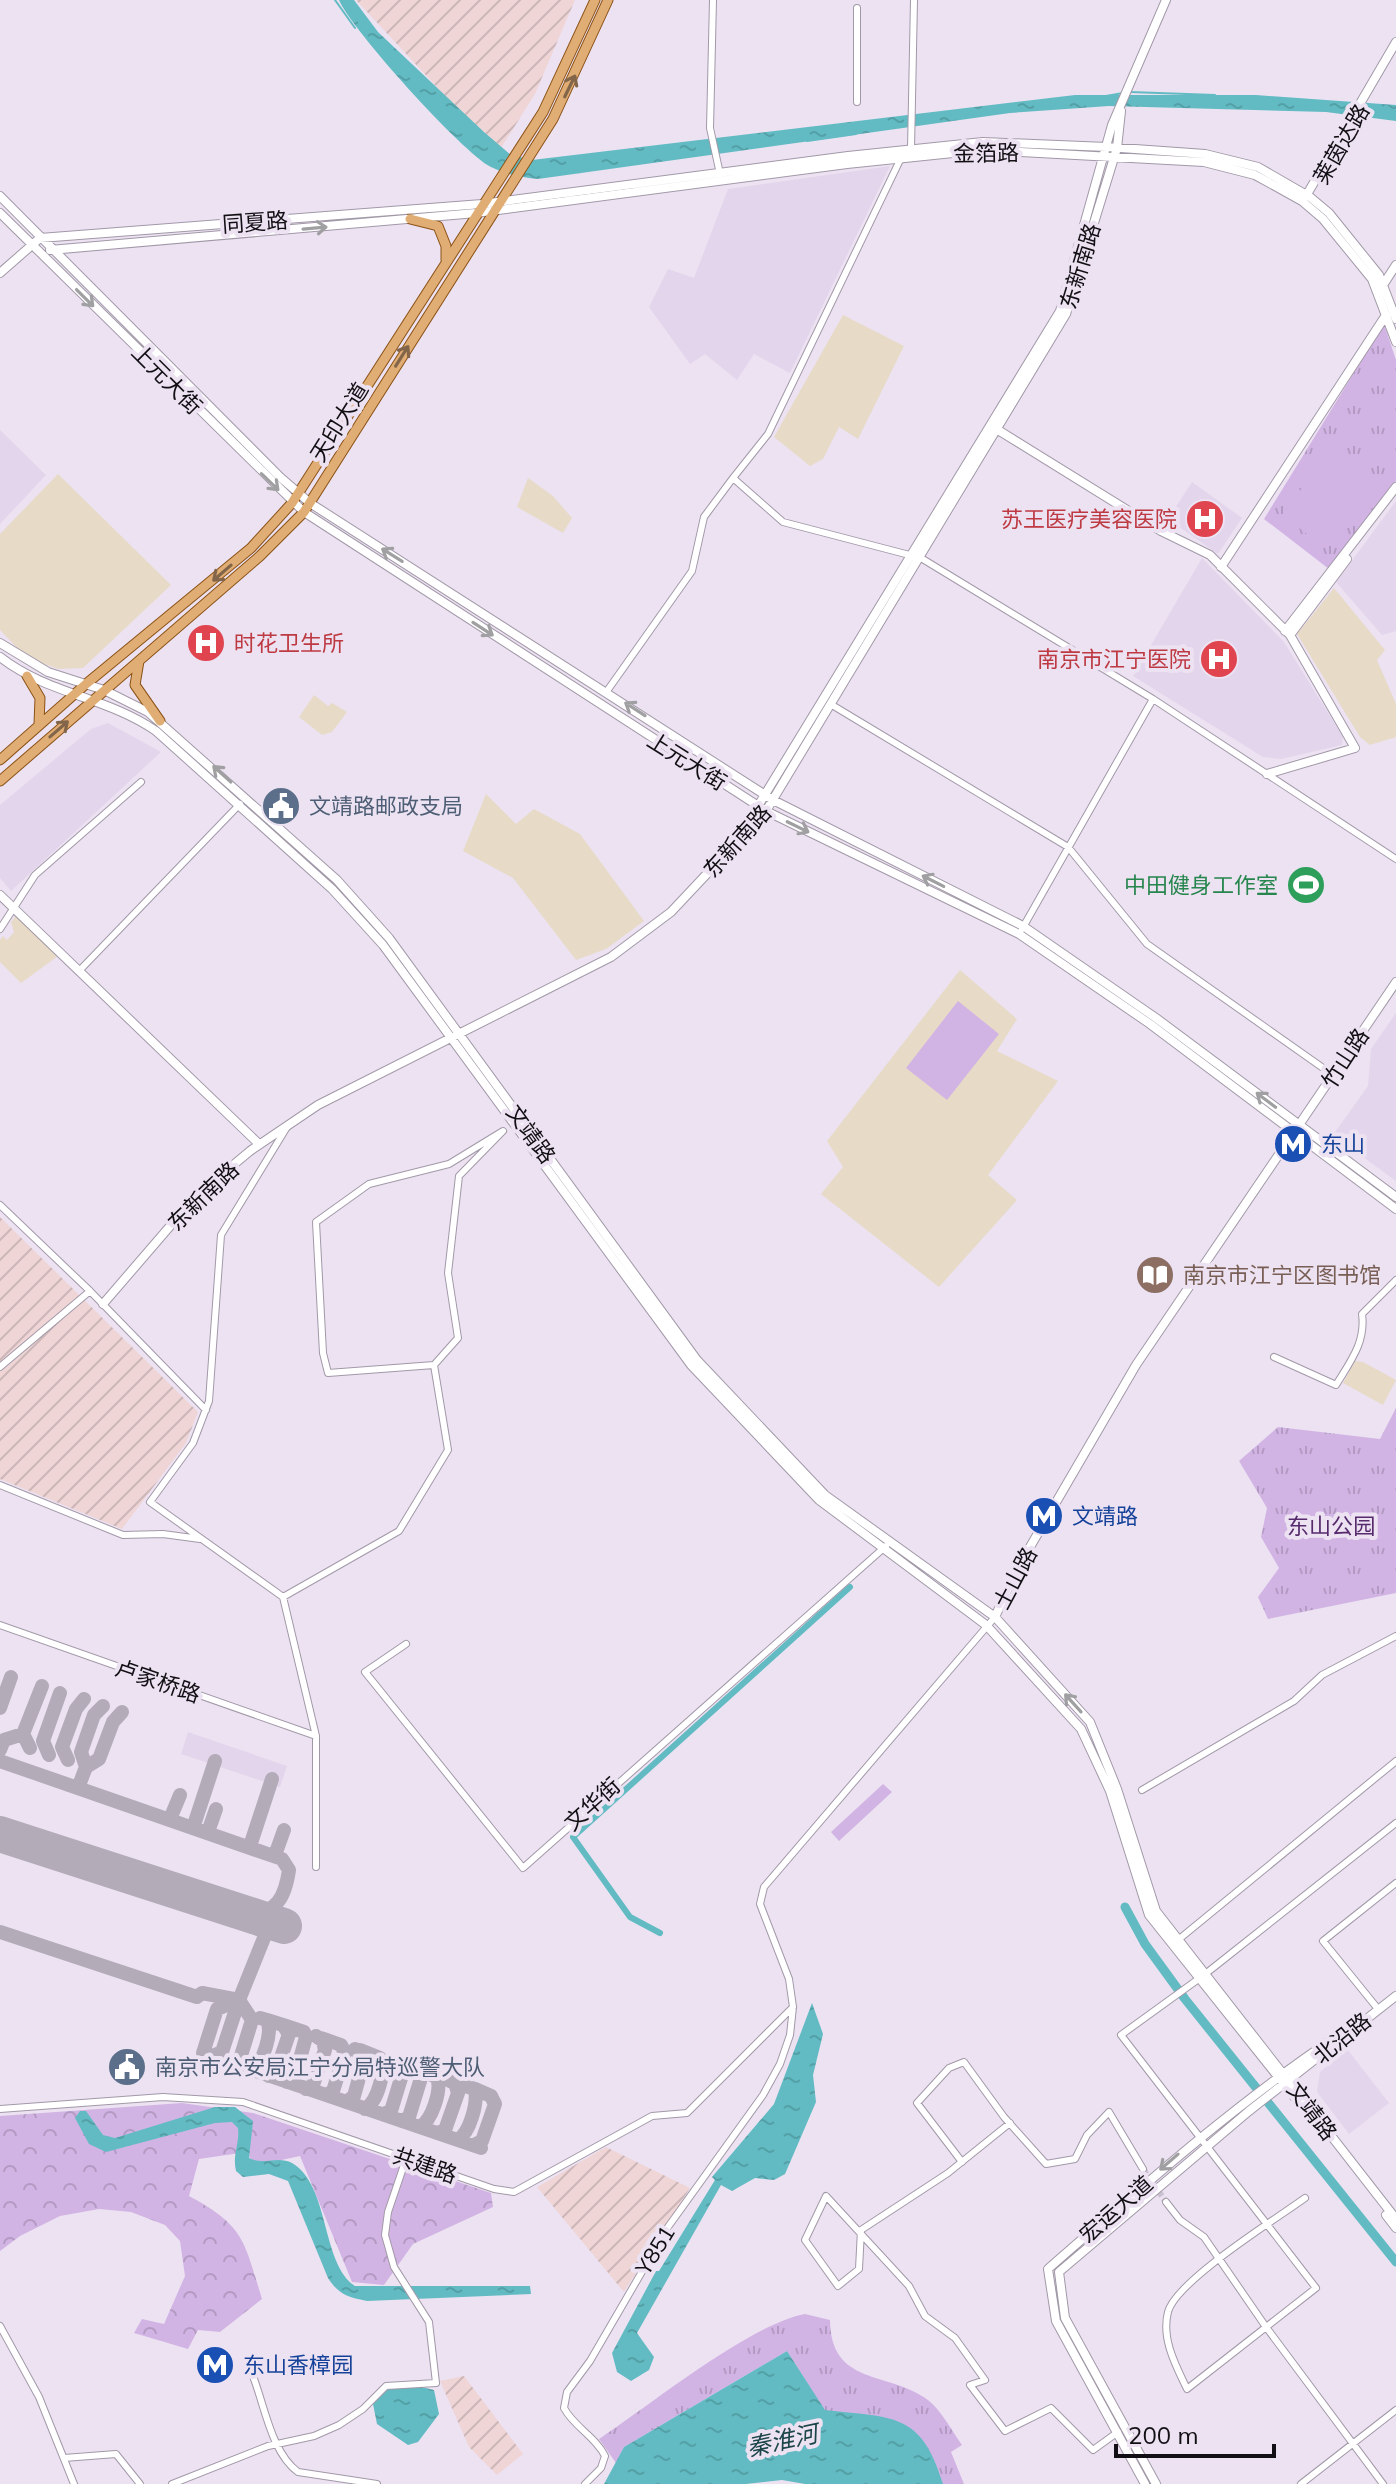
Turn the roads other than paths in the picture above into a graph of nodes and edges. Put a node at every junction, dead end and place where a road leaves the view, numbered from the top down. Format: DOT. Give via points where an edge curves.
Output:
graph roads {
  1 [pos="595,0"];
  2 [pos="608,0"];
  3 [pos="713,0"];
  4 [pos="914,0"];
  5 [pos="1166,0"];
  6 [pos="857,8"];
  7 [pos="1396,42"];
  8 [pos="1396,49"];
  9 [pos="1371,87"];
  10 [pos="857,102"];
  11 [pos="911,149"];
  12 [pos="1111,152"];
  13 [pos="901,158"];
  14 [pos="720,174"];
  15 [pos="0,196"];
  16 [pos="1307,198"];
  17 [pos="499,202"];
  18 [pos="479,209"];
  19 [pos="492,212"];
  20 [pos="0,213"];
  21 [pos="410,219"];
  22 [pos="40,238"];
  23 [pos="30,243"];
  24 [pos="52,249"];
  25 [pos="40,253"];
  26 [pos="446,261"];
  27 [pos="1396,265"];
  28 [pos="0,273"];
  29 [pos="1383,285"];
  30 [pos="1386,315"];
  31 [pos="1396,319"];
  32 [pos="1396,342"];
  33 [pos="998,430"];
  34 [pos="733,478"];
  35 [pos="1396,487"];
  36 [pos="1396,494"];
  37 [pos="295,498"];
  38 [pos="307,507"];
  39 [pos="917,557"];
  40 [pos="1221,567"];
  41 [pos="1288,633"];
  42 [pos="0,643"];
  43 [pos="0,657"];
  44 [pos="140,658"];
  45 [pos="27,676"];
  46 [pos="86,684"];
  47 [pos="104,690"];
  48 [pos="607,691"];
  49 [pos="73,695"];
  50 [pos="1153,699"];
  51 [pos="93,700"];
  52 [pos="832,705"];
  53 [pos="160,721"];
  54 [pos="38,726"];
  55 [pos="0,760"];
  56 [pos="1267,774"];
  57 [pos="0,781"];
  58 [pos="141,782"];
  59 [pos="247,797"];
  60 [pos="769,798"];
  61 [pos="239,804"];
  62 [pos="762,809"];
  63 [pos="1068,847"];
  64 [pos="1396,859"];
  65 [pos="0,895"];
  66 [pos="15,910"];
  67 [pos="0,929"];
  68 [pos="1021,930"];
  69 [pos="79,971"];
  70 [pos="1396,982"];
  71 [pos="454,1037"];
  72 [pos="1333,1075"];
  73 [pos="289,1124"];
  74 [pos="1300,1125"];
  75 [pos="1294,1135"];
  76 [pos="259,1144"];
  77 [pos="1396,1197"];
  78 [pos="0,1205"];
  79 [pos="1396,1209"];
  80 [pos="1396,1280"];
  81 [pos="90,1291"];
  82 [pos="103,1304"];
  83 [pos="1274,1357"];
  84 [pos="434,1365"];
  85 [pos="0,1367"];
  86 [pos="206,1410"];
  87 [pos="0,1485"];
  88 [pos="204,1540"];
  89 [pos="886,1546"];
  90 [pos="283,1597"];
  91 [pos="995,1617"];
  92 [pos="0,1625"];
  93 [pos="986,1625"];
  94 [pos="1396,1636"];
  95 [pos="406,1644"];
  96 [pos="316,1736"];
  97 [pos="1396,1761"];
  98 [pos="1142,1790"];
  99 [pos="1396,1823"];
  100 [pos="316,1867"];
  101 [pos="1396,1883"];
  102 [pos="1178,1940"];
  103 [pos="1199,1978"];
  104 [pos="1396,1996"];
  105 [pos="793,2007"];
  106 [pos="1378,2009"];
  107 [pos="1280,2074"];
  108 [pos="1287,2083"];
  109 [pos="0,2109"];
  110 [pos="1010,2123"];
  111 [pos="1201,2137"];
  112 [pos="1209,2147"];
  113 [pos="406,2159"];
  114 [pos="962,2162"];
  115 [pos="1143,2169"];
  116 [pos="1305,2198"];
  117 [pos="1166,2202"];
  118 [pos="1396,2219"];
  119 [pos="1268,2225"];
  120 [pos="1396,2228"];
  121 [pos="861,2230"];
  122 [pos="1219,2260"];
  123 [pos="0,2326"];
  124 [pos="1266,2327"];
  125 [pos="254,2379"];
  126 [pos="1396,2410"];
  127 [pos="1118,2432"];
  128 [pos="278,2444"];
  129 [pos="1355,2444"];
  130 [pos="64,2458"];
  131 [pos="74,2484"];
  132 [pos="140,2484"];
  133 [pos="172,2484"];
  134 [pos="377,2484"];
  135 [pos="585,2484"];
  136 [pos="1145,2484"];
  137 [pos="1156,2484"];
  138 [pos="1301,2484"];
  139 [pos="1383,2484"];
  1 -- 18 [label="main road, 天印大道" via="563,74"];
  17 -- 2 [label="main road, 天印大道, one-way" via="572,82"];
  3 -- 14 [label="street" via="710,128"];
  4 -- 11 [label="street"];
  5 -- 12 [label="main road" via="1121,111"];
  6 -- 10 [label="street"];
  7 -- 9 [label="main road"];
  8 -- 9 [label="main road, 莱茵达路"];
  9 -- 16 [label="main road, 莱茵达路"];
  11 -- 12 [label="main road, 金箔路" via="983,142"];
  11 -- 14 [label="main road, 金箔路"];
  12 -- 13 [label="main road, 金箔路" via="982,150"];
  12 -- 16 [label="main road, 金箔路" via="1219,157 1258,167"];
  12 -- 33 [label="main road, 东新南路" via="1066,314"];
  12 -- 39 [label="main road, 东新南路" via="1060,311"];
  13 -- 19 [label="main road, 金箔路"];
  13 -- 34 [label="street" via="768,434"];
  14 -- 17 [label="main road, 金箔路"];
  15 -- 22 [label="main road, 上元大街"];
  16 -- 29 [label="main road, 金箔路" via="1329,213"];
  16 -- 30 [label="main road, 金箔路" via="1372,279"];
  17 -- 18 [label="main road, 金箔路"];
  17 -- 19 [label="main road, 天印大道"];
  18 -- 19 [label="main road, 同夏路"];
  18 -- 21 [label="main road, 同夏路"];
  18 -- 22 [label="main road, 同夏路"];
  18 -- 26 [label="main road, 天印大道"];
  38 -- 19 [label="main road, 天印大道, one-way"];
  20 -- 23 [label="main road, 上元大街"];
  24 -- 21 [label="main road, 同夏路, one-way"];
  21 -- 26 [label="main road" via="438,226"];
  22 -- 23 [label="main road, 同夏路"];
  22 -- 24 [label="main road, 上元大街"];
  23 -- 25 [label="main road, 上元大街"];
  23 -- 28 [label="main road, 同夏路"];
  24 -- 25 [label="main road, 同夏路"];
  24 -- 37 [label="main road, 上元大街"];
  25 -- 37 [label="main road, 上元大街, one-way"];
  26 -- 37 [label="main road, 天印大道"];
  27 -- 29 [label="main road"];
  29 -- 31 [label="main road, 金箔路"];
  30 -- 32 [label="main road, 金箔路"];
  30 -- 40 [label="main road"];
  33 -- 39 [label="main road, 东新南路"];
  33 -- 40 [label="main road" via="1161,531 1210,555"];
  34 -- 39 [label="street" via="783,522"];
  34 -- 48 [label="street" via="704,517 692,571"];
  35 -- 41 [label="main road"];
  36 -- 41 [label="main road"];
  37 -- 38 [label="main road, 上元大街"];
  37 -- 46 [label="main road, 天印大道, one-way" via="251,548"];
  38 -- 44 [label="main road, 天印大道" via="260,556"];
  48 -- 38 [label="main road, 上元大街, one-way"];
  38 -- 62 [label="main road, 上元大街, one-way"];
  39 -- 50 [label="street"];
  39 -- 52 [label="main road, 东新南路"];
  39 -- 60 [label="main road, 东新南路"];
  40 -- 41 [label="main road"];
  41 -- 56 [label="main road" via="1355,748"];
  42 -- 46 [label="main road, 文靖路" via="48,672"];
  43 -- 45 [label="main road, 文靖路"];
  44 -- 47 [label="main road, 天印大道"];
  44 -- 53 [label="main road" via="135,685"];
  45 -- 49 [label="main road, 文靖路"];
  45 -- 54 [label="main road" via="40,698"];
  46 -- 47 [label="main road, 文靖路"];
  46 -- 49 [label="main road, 天印大道"];
  47 -- 51 [label="main road, 天印大道"];
  47 -- 53 [label="main road, 文靖路"];
  60 -- 48 [label="main road, 上元大街, one-way"];
  49 -- 51 [label="main road, 文靖路"];
  49 -- 54 [label="main road, 天印大道"];
  50 -- 56 [label="street"];
  50 -- 63 [label="street"];
  57 -- 51 [label="main road, 天印大道, one-way"];
  51 -- 61 [label="main road, 文靖路" via="156,731"];
  52 -- 60 [label="main road, 东新南路"];
  52 -- 63 [label="street"];
  59 -- 53 [label="main road, 文靖路, one-way"];
  54 -- 55 [label="main road, 天印大道"];
  56 -- 64 [label="street"];
  58 -- 66 [label="street" via="35,875"];
  59 -- 61 [label="street"];
  59 -- 71 [label="main road, 文靖路" via="366,911"];
  60 -- 62 [label="main road, 东新南路"];
  68 -- 60 [label="main road, 上元大街, one-way"];
  61 -- 69 [label="street"];
  61 -- 71 [label="main road, 文靖路" via="360,918"];
  62 -- 68 [label="main road, 上元大街, one-way"];
  62 -- 71 [label="main road, 东新南路" via="671,912 611,957"];
  63 -- 68 [label="street"];
  63 -- 72 [label="street" via="1147,944"];
  65 -- 66 [label="main road"];
  66 -- 67 [label="street"];
  66 -- 69 [label="main road"];
  74 -- 68 [label="main road, 上元大街, one-way" via="1156,1018"];
  68 -- 75 [label="main road, 上元大街"];
  69 -- 76 [label="main road"];
  70 -- 72 [label="main road, 竹山路"];
  71 -- 73 [label="main road, 东新南路"];
  71 -- 89 [label="main road, 文靖路" via="697,1360 825,1495"];
  72 -- 74 [label="main road, 竹山路"];
  73 -- 76 [label="main road, 东新南路"];
  73 -- 86 [label="street" via="221,1235"];
  74 -- 75 [label="main road, 竹山路"];
  74 -- 77 [label="main road, 上元大街"];
  75 -- 79 [label="main road, 上元大街"];
  75 -- 91 [label="main road, 土山路" via="1136,1365 1016,1571"];
  76 -- 82 [label="main road, 东新南路" via="196,1196"];
  78 -- 81 [label="street"];
  80 -- 83 [label="street" via="1362,1314 1359,1347 1336,1385"];
  81 -- 82 [label="street"];
  81 -- 85 [label="street"];
  82 -- 86 [label="street"];
  84 -- 84 [label="street" via="458,1338 448,1273 459,1176 503,1131 449,1164 369,1184 316,1222 328,1373"];
  84 -- 90 [label="street" via="448,1450 399,1531"];
  86 -- 88 [label="street" via="193,1443 150,1502"];
  87 -- 88 [label="street" via="123,1535"];
  88 -- 90 [label="street"];
  89 -- 91 [label="main road, 文靖路"];
  89 -- 93 [label="main road, 文靖路"];
  89 -- 95 [label="street, 文华街" via="523,1868 365,1672"];
  90 -- 96 [label="street"];
  91 -- 93 [label="street, 土山路"];
  102 -- 91 [label="main road, 文靖路, one-way" via="1156,1911 1090,1722"];
  92 -- 96 [label="street, 卢家桥路"];
  93 -- 103 [label="main road, 文靖路" via="1081,1729 1110,1791 1149,1915"];
  93 -- 105 [label="street, 土山路" via="764,1887 760,1904 789,1979"];
  94 -- 98 [label="street" via="1322,1675 1294,1701"];
  96 -- 100 [label="street"];
  97 -- 102 [label="street"];
  99 -- 103 [label="street"];
  101 -- 106 [label="street" via="1323,1941"];
  102 -- 103 [label="main road, 文靖路"];
  103 -- 107 [label="main road, 文靖路"];
  103 -- 111 [label="street" via="1121,2035"];
  104 -- 106 [label="main road, 北沿路"];
  105 -- 113 [label="street, 共建路" via="687,2113 652,2116 514,2192"];
  105 -- 135 [label="street, Y851" via="790,2035 763,2095 668,2227 567,2392 564,2408 571,2420 605,2456"];
  106 -- 107 [label="main road, 宏运大道"];
  106 -- 108 [label="main road, 北沿路"];
  107 -- 108 [label="main road, 文靖路"];
  107 -- 111 [label="main road, 宏运大道"];
  108 -- 112 [label="main road, 宏运大道"];
  108 -- 118 [label="main road, 文靖路"];
  108 -- 120 [label="main road, 文靖路"];
  109 -- 113 [label="street, 共建路" via="163,2097 243,2102"];
  110 -- 114 [label="street"];
  110 -- 114 [label="street" via="964,2062 949,2068 917,2103"];
  110 -- 115 [label="street" via="1046,2164 1075,2159 1087,2135 1109,2112"];
  111 -- 112 [label="street"];
  111 -- 127 [label="main road, 宏运大道, one-way" via="1048,2269 1056,2321"];
  112 -- 119 [label="street"];
  112 -- 137 [label="main road, 宏运大道" via="1059,2272 1065,2318"];
  113 -- 128 [label="street" via="385,2235 394,2267 429,2322 436,2383 386,2386 339,2425"];
  114 -- 121 [label="street"];
  116 -- 119 [label="street"];
  117 -- 122 [label="street" via="1204,2237"];
  119 -- 122 [label="street"];
  119 -- 124 [label="street" via="1316,2288"];
  121 -- 121 [label="street" via="859,2269 838,2286 805,2240 826,2196"];
  121 -- 127 [label="street" via="909,2286 925,2316 955,2338 985,2380 970,2385 1005,2431 1051,2408 1093,2450"];
  122 -- 124 [label="street"];
  122 -- 124 [label="street" via="1192,2279 1168,2311 1168,2349 1187,2389"];
  123 -- 130 [label="street" via="39,2397"];
  124 -- 129 [label="street"];
  125 -- 128 [label="street"];
  126 -- 129 [label="street"];
  127 -- 136 [label="main road, 宏运大道"];
  128 -- 133 [label="street"];
  128 -- 134 [label="street" via="298,2472"];
  129 -- 138 [label="street"];
  129 -- 139 [label="street"];
  130 -- 131 [label="street"];
  130 -- 132 [label="street" via="116,2454"];
}
